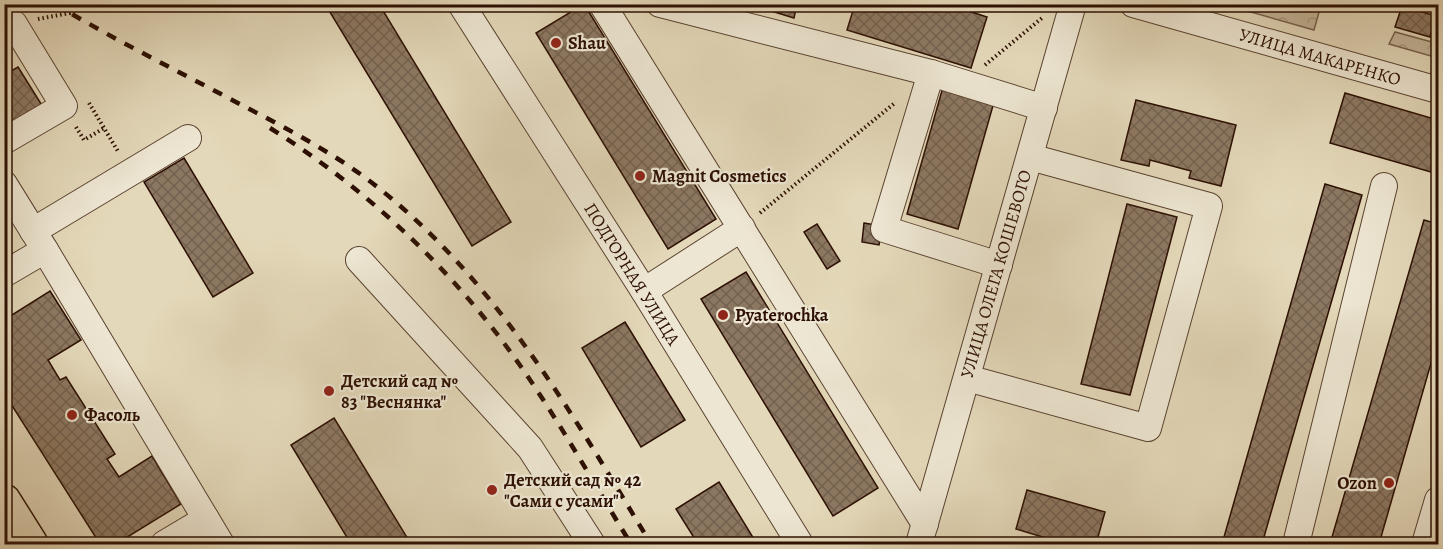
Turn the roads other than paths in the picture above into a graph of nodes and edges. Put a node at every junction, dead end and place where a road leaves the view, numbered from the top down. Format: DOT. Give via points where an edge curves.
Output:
graph roads {
  1 [pos="602,4"];
  2 [pos="660,4"];
  3 [pos="1133,4"];
  4 [pos="469,8"];
  5 [pos="1062,8"];
  6 [pos="14,24"];
  7 [pos="931,73"];
  8 [pos="1438,90"];
  9 [pos="1044,108"];
  10 [pos="188,138"];
  11 [pos="4,141"];
  12 [pos="1030,157"];
  13 [pos="4,184"];
  14 [pos="1384,186"];
  15 [pos="742,228"];
  16 [pos="39,241"];
  17 [pos="359,260"];
  18 [pos="999,265"];
  19 [pos="4,274"];
  20 [pos="644,291"];
  21 [pos="967,378"];
  22 [pos="1438,500"];
  23 [pos="6,509"];
  24 [pos="206,519"];
  25 [pos="922,534"];
  26 [pos="31,544"];
  27 [pos="164,544"];
  28 [pos="221,544"];
  29 [pos="592,544"];
  30 [pos="800,544"];
  31 [pos="1296,544"];
  32 [pos="1425,544"];
  1 -- 15 [label="street"];
  2 -- 7 [label="street"];
  3 -- 8 [label="street, УЛИЦА МАКАРЕНКО"];
  4 -- 20 [label="street, ПОДГОРНАЯ УЛИЦА"];
  5 -- 9 [label="street, УЛИЦА ОЛЕГА КОШЕВОГО"];
  6 -- 11 [label="street" via="64,106"];
  7 -- 9 [label="street"];
  7 -- 18 [label="street" via="884,230"];
  9 -- 12 [label="street, УЛИЦА ОЛЕГА КОШЕВОГО"];
  10 -- 16 [label="street"];
  12 -- 18 [label="street, УЛИЦА ОЛЕГА КОШЕВОГО"];
  12 -- 21 [label="street" via="1209,206 1148,428"];
  13 -- 16 [label="street"];
  14 -- 31 [label="street"];
  15 -- 20 [label="street"];
  15 -- 25 [label="street"];
  16 -- 19 [label="street"];
  16 -- 24 [label="street"];
  17 -- 29 [label="street" via="530,448"];
  18 -- 21 [label="street, УЛИЦА ОЛЕГА КОШЕВОГО"];
  20 -- 30 [label="street, ПОДГОРНАЯ УЛИЦА"];
  21 -- 25 [label="street, УЛИЦА ОЛЕГА КОШЕВОГО"];
  22 -- 32 [label="street"];
  23 -- 26 [label="main road"];
  24 -- 27 [label="street"];
  24 -- 28 [label="street"];
}
